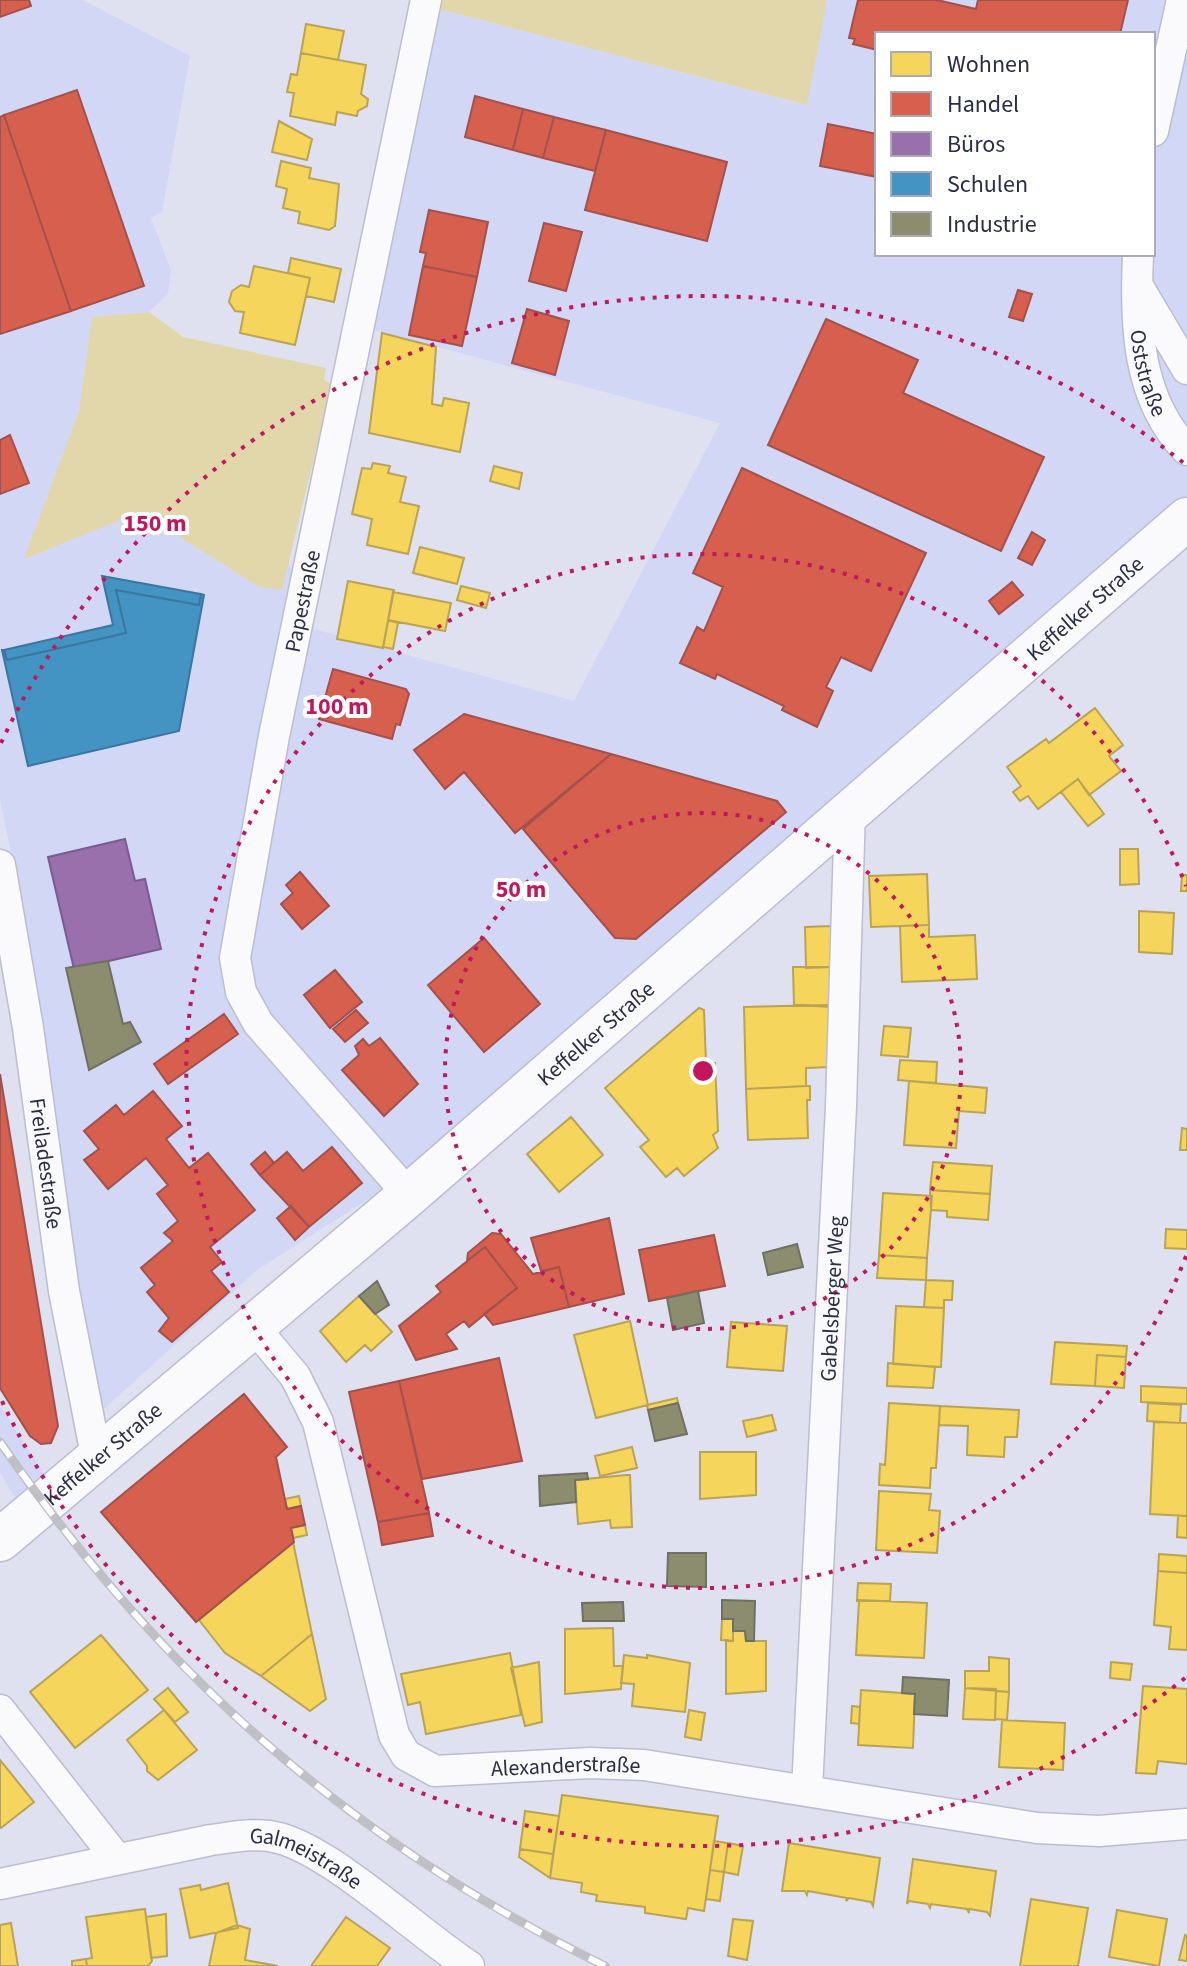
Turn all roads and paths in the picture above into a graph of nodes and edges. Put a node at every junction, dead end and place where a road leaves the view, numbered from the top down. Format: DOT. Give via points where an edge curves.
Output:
graph roads {
  1 [pos="426,0"];
  2 [pos="1182,0"];
  3 [pos="1155,122"];
  4 [pos="1138,256"];
  5 [pos="1137,284"];
  6 [pos="1187,369"];
  7 [pos="1187,450"];
  8 [pos="1187,519"];
  9 [pos="850,809"];
  10 [pos="0,865"];
  11 [pos="409,1195"];
  12 [pos="253,1326"];
  13 [pos="97,1460"];
  14 [pos="0,1540"];
  15 [pos="0,1710"];
  16 [pos="807,1790"];
  17 [pos="1187,1824"];
  18 [pos="117,1859"];
  19 [pos="0,1884"];
  20 [pos="435,1955"];
  21 [pos="469,1966"];
  1 -- 11 [label="street, Papestraße" via="274,736 235,958 241,992 258,1023"];
  2 -- 3 [label="street"];
  4 -- 5 [label="street, Oststraße"];
  5 -- 6 [label="street, Oststraße"];
  5 -- 7 [label="street, Oststraße" via="1144,368 1158,409"];
  8 -- 9 [label="street, Keffelker Straße"];
  9 -- 11 [label="street, Keffelker Straße"];
  9 -- 16 [label="street, Gabelsberger Weg" via="841,1106"];
  10 -- 13 [label="street, Freiladestraße" via="64,1291"];
  11 -- 12 [label="street, Keffelker Straße"];
  12 -- 13 [label="street, Keffelker Straße"];
  12 -- 16 [label="street, Alexanderstraße" via="295,1376 313,1408 388,1715 406,1755 435,1771 633,1765"];
  13 -- 14 [label="street, Keffelker Straße"];
  15 -- 18 [label="street"];
  16 -- 17 [label="street, Alexanderstraße" via="1048,1829"];
  18 -- 19 [label="street, Galmeistraße"];
  18 -- 20 [label="street, Galmeistraße" via="244,1835 278,1837 333,1866"];
  20 -- 21 [label="street, Galmeistraße"];
}
